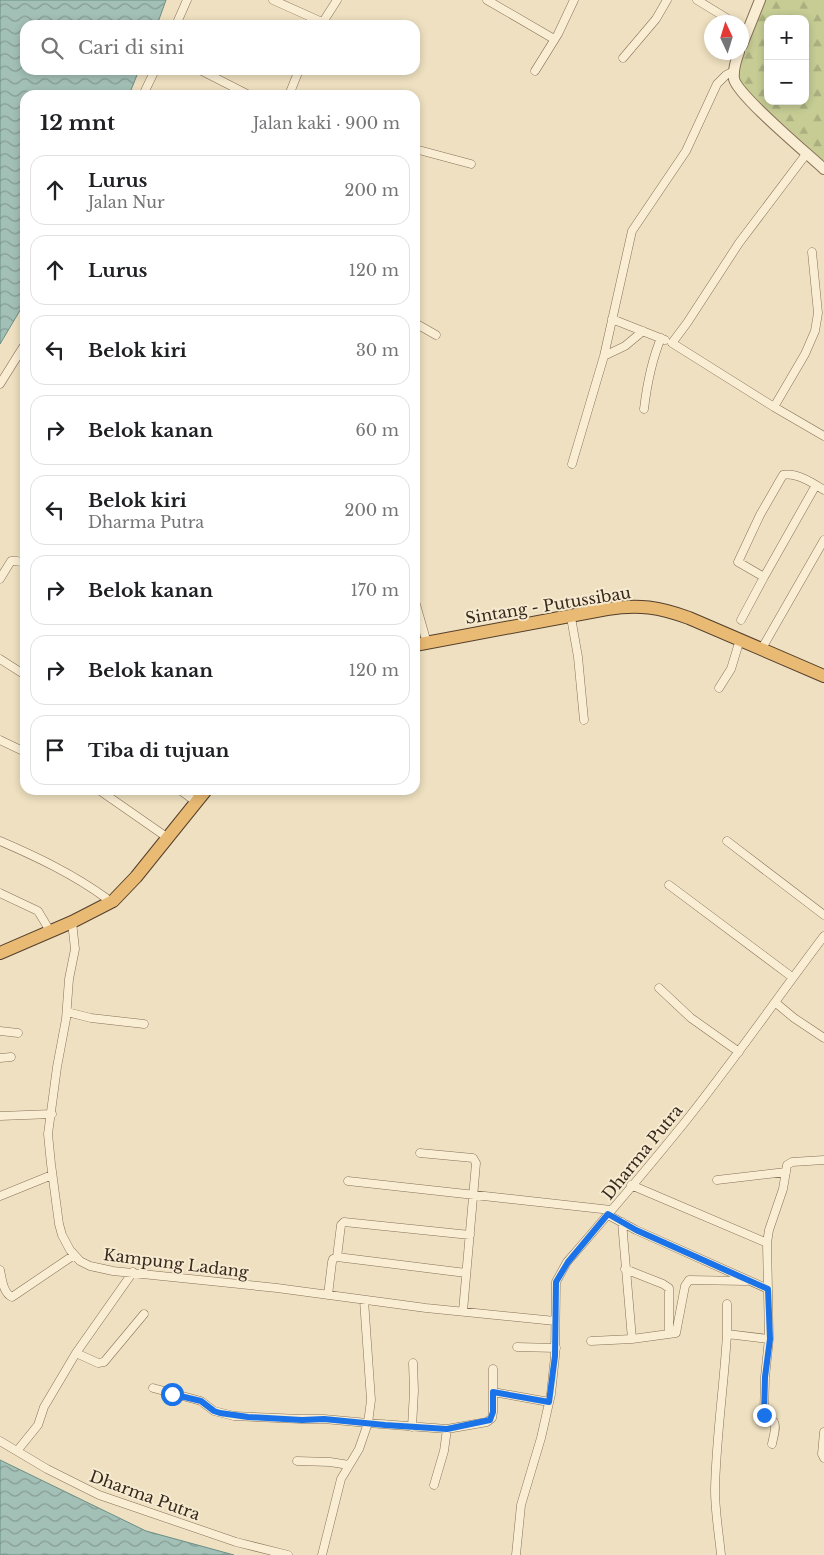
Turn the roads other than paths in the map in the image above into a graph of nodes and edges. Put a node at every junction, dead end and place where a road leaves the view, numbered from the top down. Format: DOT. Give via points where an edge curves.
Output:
graph roads {
  1 [pos="187,0"];
  2 [pos="273,0"];
  3 [pos="337,0"];
  4 [pos="487,0"];
  5 [pos="574,0"];
  6 [pos="667,0"];
  7 [pos="697,0"];
  8 [pos="760,0"];
  9 [pos="722,15"];
  10 [pos="178,20"];
  11 [pos="313,20"];
  12 [pos="324,20"];
  13 [pos="749,21"];
  14 [pos="554,39"];
  15 [pos="623,58"];
  16 [pos="737,60"];
  17 [pos="734,71"];
  18 [pos="535,72"];
  19 [pos="153,75"];
  20 [pos="210,75"];
  21 [pos="298,75"];
  22 [pos="145,90"];
  23 [pos="239,90"];
  24 [pos="291,90"];
  25 [pos="420,150"];
  26 [pos="807,153"];
  27 [pos="471,164"];
  28 [pos="824,169"];
  29 [pos="812,252"];
  30 [pos="612,319"];
  31 [pos="420,326"];
  32 [pos="643,331"];
  33 [pos="436,335"];
  34 [pos="661,338"];
  35 [pos="672,343"];
  36 [pos="20,352"];
  37 [pos="604,356"];
  38 [pos="0,384"];
  39 [pos="774,407"];
  40 [pos="644,409"];
  41 [pos="824,436"];
  42 [pos="572,464"];
  43 [pos="816,485"];
  44 [pos="824,490"];
  45 [pos="824,540"];
  46 [pos="20,561"];
  47 [pos="764,577"];
  48 [pos="0,579"];
  49 [pos="741,620"];
  50 [pos="572,623"];
  51 [pos="470,638"];
  52 [pos="421,644"];
  53 [pos="738,646"];
  54 [pos="760,650"];
  55 [pos="420,651"];
  56 [pos="0,659"];
  57 [pos="20,672"];
  58 [pos="824,676"];
  59 [pos="824,682"];
  60 [pos="719,688"];
  61 [pos="584,720"];
  62 [pos="0,740"];
  63 [pos="20,750"];
  64 [pos="106,795"];
  65 [pos="193,795"];
  66 [pos="202,795"];
  67 [pos="165,836"];
  68 [pos="0,841"];
  69 [pos="727,841"];
  70 [pos="669,885"];
  71 [pos="0,894"];
  72 [pos="106,898"];
  73 [pos="824,915"];
  74 [pos="72,922"];
  75 [pos="47,926"];
  76 [pos="824,936"];
  77 [pos="0,946"];
  78 [pos="0,953"];
  79 [pos="792,977"];
  80 [pos="659,988"];
  81 [pos="776,1003"];
  82 [pos="67,1012"];
  83 [pos="144,1024"];
  84 [pos="0,1032"];
  85 [pos="18,1033"];
  86 [pos="824,1038"];
  87 [pos="738,1052"];
  88 [pos="0,1058"];
  89 [pos="11,1058"];
  90 [pos="52,1114"];
  91 [pos="0,1116"];
  92 [pos="420,1153"];
  93 [pos="824,1160"];
  94 [pos="786,1172"];
  95 [pos="52,1175"];
  96 [pos="717,1180"];
  97 [pos="348,1181"];
  98 [pos="631,1185"];
  99 [pos="0,1196"];
  100 [pos="472,1196"];
  101 [pos="610,1212"];
  102 [pos="622,1222"];
  103 [pos="470,1235"];
  104 [pos="767,1243"];
  105 [pos="74,1255"];
  106 [pos="337,1257"];
  107 [pos="625,1269"];
  108 [pos="0,1270"];
  109 [pos="133,1272"];
  110 [pos="466,1273"];
  111 [pos="751,1281"];
  112 [pos="768,1289"];
  113 [pos="328,1295"];
  114 [pos="364,1300"];
  115 [pos="727,1304"];
  116 [pos="463,1311"];
  117 [pos="144,1314"];
  118 [pos="556,1321"];
  119 [pos="669,1334"];
  120 [pos="727,1334"];
  121 [pos="632,1339"];
  122 [pos="770,1339"];
  123 [pos="591,1341"];
  124 [pos="517,1347"];
  125 [pos="556,1348"];
  126 [pos="76,1353"];
  127 [pos="412,1363"];
  128 [pos="494,1369"];
  129 [pos="153,1388"];
  130 [pos="493,1392"];
  131 [pos="549,1402"];
  132 [pos="368,1423"];
  133 [pos="412,1427"];
  134 [pos="447,1429"];
  135 [pos="824,1432"];
  136 [pos="0,1441"];
  137 [pos="772,1444"];
  138 [pos="17,1451"];
  139 [pos="824,1458"];
  140 [pos="297,1461"];
  141 [pos="349,1465"];
  142 [pos="434,1485"];
  143 [pos="288,1555"];
  144 [pos="322,1555"];
  145 [pos="516,1555"];
  146 [pos="721,1555"];
  1 -- 10 [label="street"];
  2 -- 11 [label="street"];
  3 -- 12 [label="street"];
  4 -- 14 [label="street"];
  5 -- 14 [label="street"];
  6 -- 15 [label="street"];
  7 -- 9 [label="street"];
  8 -- 13 [label="street"];
  14 -- 18 [label="street"];
  16 -- 17 [label="street"];
  17 -- 26 [label="street" via="738,88"];
  17 -- 30 [label="street" via="717,84 686,151 632,231"];
  19 -- 22 [label="street"];
  20 -- 23 [label="street"];
  21 -- 24 [label="street"];
  25 -- 27 [label="street"];
  26 -- 28 [label="street"];
  26 -- 35 [label="street"];
  29 -- 39 [label="street" via="818,313 815,331"];
  30 -- 32 [label="street"];
  30 -- 37 [label="street"];
  31 -- 33 [label="street"];
  32 -- 34 [label="street"];
  32 -- 37 [label="street" via="625,346"];
  34 -- 35 [label="street"];
  34 -- 40 [label="street" via="652,359"];
  35 -- 39 [label="street"];
  36 -- 38 [label="street"];
  37 -- 42 [label="street"];
  39 -- 41 [label="street"];
  43 -- 44 [label="street"];
  43 -- 47 [label="street"];
  43 -- 47 [label="street" via="787,474 779,480 738,562"];
  45 -- 54 [label="street"];
  46 -- 48 [label="street" via="12,561"];
  47 -- 49 [label="street"];
  50 -- 51 [label="highway, Sintang - Putussibau"];
  50 -- 53 [label="highway, Sintang - Putussibau" via="625,613 654,614 678,620"];
  50 -- 61 [label="street"];
  51 -- 52 [label="highway, Sintang - Putussibau"];
  51 -- 54 [label="highway, Sintang - Putussibau" via="607,609 638,606 672,611"];
  51 -- 55 [label="highway, Sintang - Putussibau"];
  53 -- 59 [label="highway, Sintang - Putussibau"];
  53 -- 60 [label="street"];
  54 -- 58 [label="highway, Sintang - Putussibau"];
  56 -- 57 [label="street"];
  62 -- 63 [label="street"];
  64 -- 67 [label="street"];
  65 -- 67 [label="highway"];
  66 -- 67 [label="highway"];
  67 -- 72 [label="highway"];
  67 -- 74 [label="highway" via="136,877 113,900"];
  68 -- 72 [label="street" via="54,866"];
  69 -- 73 [label="street"];
  70 -- 79 [label="street"];
  71 -- 75 [label="street" via="38,911"];
  72 -- 75 [label="highway"];
  74 -- 78 [label="highway"];
  74 -- 82 [label="street, Kampung Ladang" via="75,949"];
  75 -- 77 [label="highway"];
  76 -- 79 [label="street, Dharma Putra"];
  79 -- 81 [label="street, Dharma Putra"];
  80 -- 87 [label="street" via="691,1018"];
  81 -- 86 [label="street"];
  81 -- 87 [label="street, Dharma Putra"];
  82 -- 83 [label="street"];
  82 -- 90 [label="street, Kampung Ladang"];
  84 -- 85 [label="street"];
  87 -- 98 [label="street, Dharma Putra"];
  88 -- 89 [label="street"];
  90 -- 91 [label="street"];
  90 -- 95 [label="street, Kampung Ladang" via="48,1134"];
  92 -- 100 [label="street" via="473,1158 476,1163"];
  93 -- 94 [label="street" via="792,1162 787,1165"];
  94 -- 96 [label="street"];
  94 -- 104 [label="street"];
  95 -- 99 [label="street"];
  95 -- 105 [label="street, Kampung Ladang" via="60,1229"];
  97 -- 100 [label="street"];
  98 -- 101 [label="street, Dharma Putra"];
  98 -- 104 [label="street"];
  100 -- 101 [label="street"];
  100 -- 103 [label="street"];
  101 -- 102 [label="street"];
  101 -- 118 [label="street, Dharma Putra" via="559,1274"];
  102 -- 107 [label="street"];
  102 -- 111 [label="street"];
  103 -- 106 [label="street" via="346,1222 341,1224"];
  103 -- 110 [label="street"];
  104 -- 112 [label="street"];
  105 -- 108 [label="street" via="12,1297 5,1289"];
  105 -- 109 [label="street, Kampung Ladang" via="97,1268"];
  106 -- 110 [label="street"];
  106 -- 113 [label="street" via="332,1262"];
  107 -- 119 [label="street" via="669,1288"];
  107 -- 121 [label="street"];
  109 -- 113 [label="street, Kampung Ladang"];
  109 -- 126 [label="street"];
  110 -- 116 [label="street"];
  111 -- 112 [label="street"];
  111 -- 119 [label="street" via="688,1280 677,1331"];
  112 -- 122 [label="street"];
  113 -- 114 [label="street, Kampung Ladang"];
  114 -- 116 [label="street, Kampung Ladang"];
  114 -- 132 [label="street" via="371,1400"];
  115 -- 120 [label="street"];
  116 -- 118 [label="street, Kampung Ladang"];
  117 -- 126 [label="street" via="104,1362 98,1363"];
  118 -- 125 [label="street, Dharma Putra"];
  119 -- 121 [label="street"];
  120 -- 122 [label="street"];
  120 -- 146 [label="street" via="716,1475"];
  121 -- 123 [label="street"];
  122 -- 137 [label="street" via="764,1415 775,1426"];
  124 -- 125 [label="street"];
  125 -- 131 [label="street, Dharma Putra"];
  126 -- 138 [label="street" via="44,1407 38,1425"];
  127 -- 133 [label="street"];
  128 -- 130 [label="street"];
  129 -- 132 [label="street" via="201,1401 214,1411 234,1416"];
  130 -- 131 [label="street"];
  130 -- 134 [label="street" via="490,1420"];
  131 -- 145 [label="street, Dharma Putra" via="520,1505"];
  132 -- 133 [label="street"];
  132 -- 141 [label="street" via="359,1449"];
  133 -- 134 [label="street"];
  134 -- 142 [label="street"];
  135 -- 139 [label="street"];
  136 -- 138 [label="street, Dharma Putra"];
  138 -- 143 [label="street, Dharma Putra" via="99,1495 236,1542"];
  140 -- 141 [label="street"];
  141 -- 144 [label="street" via="342,1479"];
}
